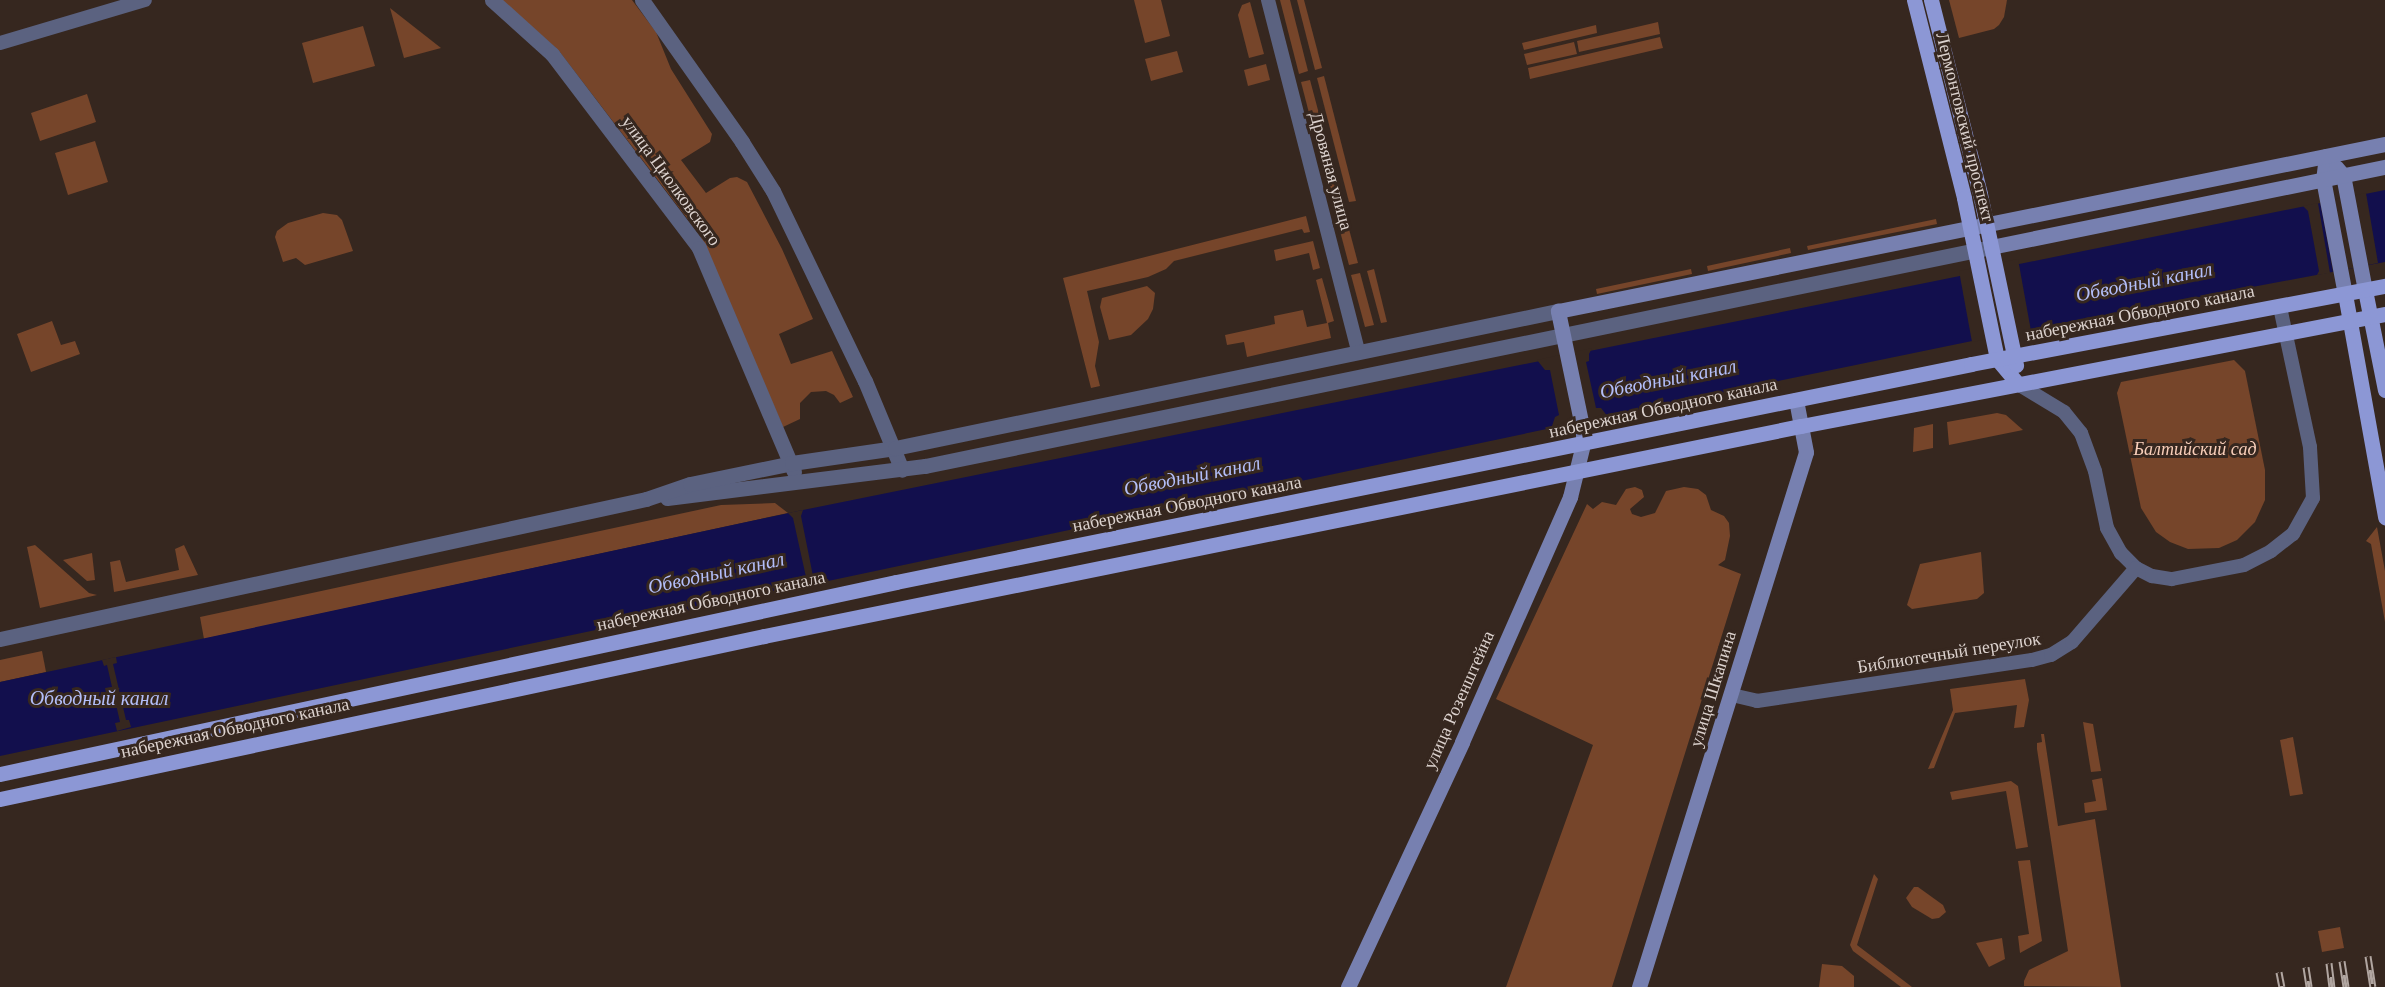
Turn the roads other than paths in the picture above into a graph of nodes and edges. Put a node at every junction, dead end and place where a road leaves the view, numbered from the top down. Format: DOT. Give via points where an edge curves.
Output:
graph roads {
  1 [pos="145,0"];
  2 [pos="492,0"];
  3 [pos="642,0"];
  4 [pos="1268,0"];
  5 [pos="1914,0"];
  6 [pos="1931,0"];
  7 [pos="0,43"];
  8 [pos="2385,144"];
  9 [pos="2326,156"];
  10 [pos="2385,167"];
  11 [pos="2343,175"];
  12 [pos="2323,179"];
  13 [pos="1987,225"];
  14 [pos="1970,228"];
  15 [pos="1993,254"];
  16 [pos="1976,257"];
  17 [pos="2385,286"];
  18 [pos="2365,290"];
  19 [pos="2345,294"];
  20 [pos="2280,307"];
  21 [pos="1558,311"];
  22 [pos="2378,315"];
  23 [pos="2349,321"];
  24 [pos="1562,333"];
  25 [pos="2286,333"];
  26 [pos="1358,351"];
  27 [pos="2015,357"];
  28 [pos="1997,359"];
  29 [pos="2018,384"];
  30 [pos="2385,390"];
  31 [pos="1796,400"];
  32 [pos="1801,426"];
  33 [pos="1583,444"];
  34 [pos="895,448"];
  35 [pos="792,463"];
  36 [pos="902,470"];
  37 [pos="1576,472"];
  38 [pos="796,483"];
  39 [pos="646,499"];
  40 [pos="2385,517"];
  41 [pos="2136,568"];
  42 [pos="0,639"];
  43 [pos="1732,695"];
  44 [pos="0,774"];
  45 [pos="0,799"];
  46 [pos="1348,987"];
  47 [pos="1639,987"];
  1 -- 7 [label="street"];
  2 -- 35 [label="street, улица Циолковского" via="552,54 699,248"];
  3 -- 34 [label="street" via="773,191"];
  4 -- 26 [label="street, Дровяная улица"];
  5 -- 14 [label="main road, Лермонтовский проспект"];
  6 -- 13 [label="main road, Лермонтовский проспект"];
  8 -- 9 [label="main road"];
  9 -- 11 [label="main road"];
  9 -- 12 [label="main road"];
  9 -- 13 [label="main road"];
  10 -- 11 [label="main road"];
  11 -- 12 [label="main road"];
  11 -- 18 [label="main road"];
  12 -- 15 [label="main road"];
  12 -- 19 [label="main road"];
  13 -- 14 [label="main road"];
  13 -- 15 [label="main road, Лермонтовский проспект"];
  14 -- 16 [label="main road, Лермонтовский проспект"];
  14 -- 21 [label="main road"];
  15 -- 16 [label="street"];
  15 -- 27 [label="main road, Лермонтовский проспект"];
  16 -- 24 [label="street"];
  16 -- 28 [label="main road, Лермонтовский проспект"];
  17 -- 18 [label="main road, набережная Обводного канала"];
  18 -- 19 [label="main road, набережная Обводного канала"];
  18 -- 22 [label="main road"];
  19 -- 20 [label="main road, набережная Обводного канала"];
  19 -- 23 [label="main road"];
  20 -- 25 [label="street"];
  20 -- 27 [label="main road, набережная Обводного канала"];
  21 -- 24 [label="main road, улица Розенштейна"];
  21 -- 26 [label="street"];
  22 -- 23 [label="main road, набережная Обводного канала"];
  22 -- 30 [label="main road"];
  23 -- 25 [label="main road, набережная Обводного канала"];
  23 -- 40 [label="main road"];
  24 -- 33 [label="main road, улица Розенштейна" via="1582,422"];
  24 -- 36 [label="street"];
  25 -- 29 [label="main road, набережная Обводного канала"];
  25 -- 41 [label="street" via="2314,482 2313,498 2298,527 2271,551 2244,565 2172,579"];
  26 -- 34 [label="street"];
  27 -- 28 [label="main road, набережная Обводного канала"];
  27 -- 29 [label="main road"];
  28 -- 29 [label="main road"];
  28 -- 31 [label="main road, набережная Обводного канала"];
  29 -- 32 [label="main road, набережная Обводного канала"];
  29 -- 41 [label="street" via="2064,412 2081,433 2095,471 2107,528 2121,553"];
  31 -- 32 [label="main road, улица Шкапина"];
  31 -- 33 [label="main road, набережная Обводного канала"];
  32 -- 37 [label="main road, набережная Обводного канала"];
  32 -- 43 [label="main road, улица Шкапина" via="1806,452"];
  33 -- 37 [label="main road, улица Розенштейна"];
  33 -- 44 [label="main road, набережная Обводного канала" via="896,582"];
  34 -- 35 [label="street"];
  34 -- 36 [label="street"];
  35 -- 38 [label="street, улица Циолковского"];
  35 -- 39 [label="street" via="690,484"];
  36 -- 38 [label="street"];
  37 -- 45 [label="main road, набережная Обводного канала" via="752,639"];
  37 -- 46 [label="main road, улица Розенштейна" via="1570,497 1487,688"];
  38 -- 39 [label="street"];
  39 -- 42 [label="street"];
  41 -- 43 [label="street, Библиотечный переулок" via="2063,650 2032,660 1757,701"];
  43 -- 47 [label="main road, улица Шкапина"];
}
